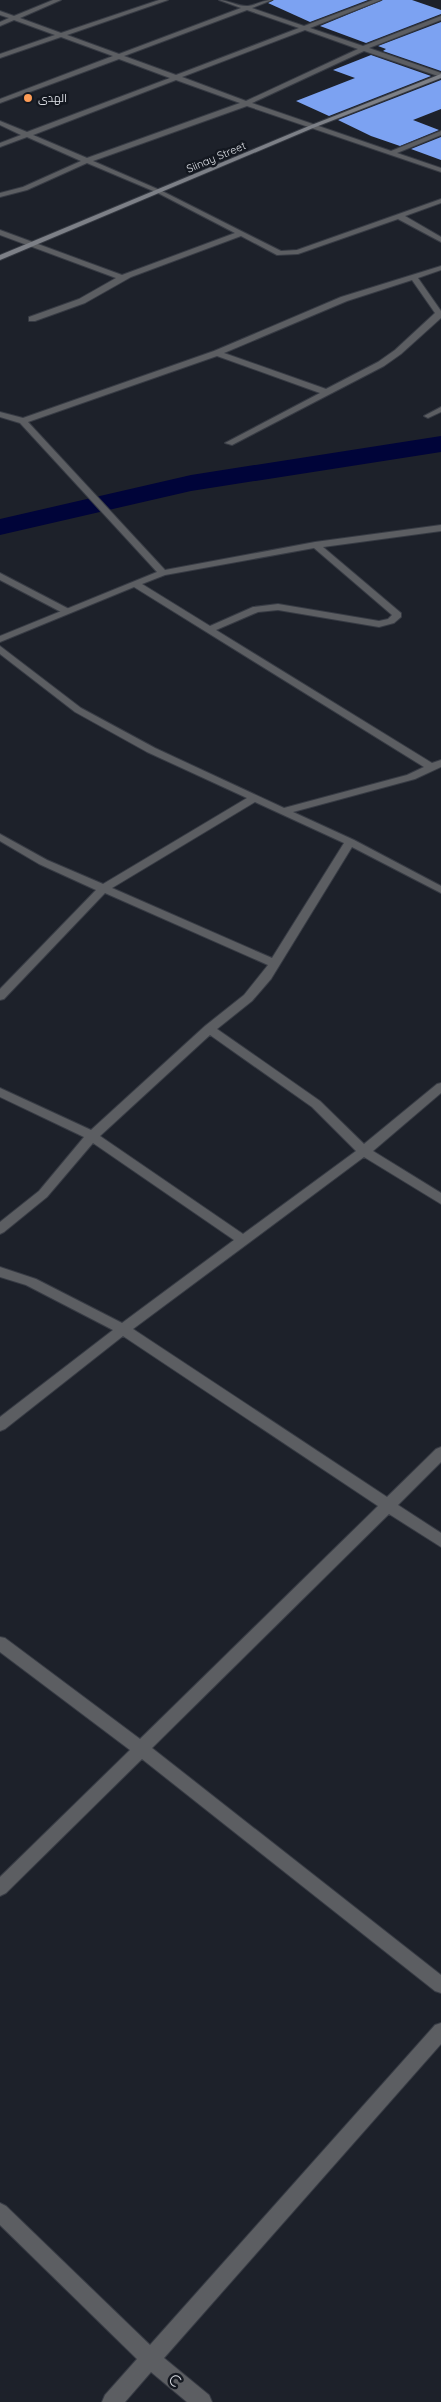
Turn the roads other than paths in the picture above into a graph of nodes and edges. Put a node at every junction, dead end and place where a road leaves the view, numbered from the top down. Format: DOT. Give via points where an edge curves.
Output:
graph roads {
  1 [pos="58,0"];
  2 [pos="165,0"];
  3 [pos="222,0"];
  4 [pos="269,0"];
  5 [pos="378,0"];
  6 [pos="247,8"];
  7 [pos="0,13"];
  8 [pos="441,18"];
  9 [pos="17,19"];
  10 [pos="0,24"];
  11 [pos="307,28"];
  12 [pos="62,35"];
  13 [pos="364,48"];
  14 [pos="0,56"];
  15 [pos="121,56"];
  16 [pos="441,75"];
  17 [pos="178,78"];
  18 [pos="0,101"];
  19 [pos="245,104"];
  20 [pos="0,123"];
  21 [pos="311,127"];
  22 [pos="441,133"];
  23 [pos="28,134"];
  24 [pos="0,145"];
  25 [pos="392,154"];
  26 [pos="88,160"];
  27 [pos="441,170"];
  28 [pos="160,192"];
  29 [pos="0,195"];
  30 [pos="441,201"];
  31 [pos="399,216"];
  32 [pos="0,232"];
  33 [pos="240,234"];
  34 [pos="441,240"];
  35 [pos="30,245"];
  36 [pos="0,258"];
  37 [pos="441,268"];
  38 [pos="122,278"];
  39 [pos="414,278"];
  40 [pos="440,315"];
  41 [pos="32,319"];
  42 [pos="217,353"];
  43 [pos="328,393"];
  44 [pos="441,409"];
  45 [pos="0,414"];
  46 [pos="428,416"];
  47 [pos="23,421"];
  48 [pos="229,444"];
  49 [pos="441,528"];
  50 [pos="315,545"];
  51 [pos="164,573"];
  52 [pos="0,576"];
  53 [pos="135,584"];
  54 [pos="66,610"];
  55 [pos="209,630"];
  56 [pos="0,639"];
  57 [pos="0,649"];
  58 [pos="437,765"];
  59 [pos="255,798"];
  60 [pos="283,811"];
  61 [pos="0,837"];
  62 [pos="350,842"];
  63 [pos="104,888"];
  64 [pos="441,890"];
  65 [pos="274,964"];
  66 [pos="0,996"];
  67 [pos="209,1029"];
  68 [pos="441,1087"];
  69 [pos="0,1092"];
  70 [pos="92,1136"];
  71 [pos="364,1151"];
  72 [pos="441,1199"];
  73 [pos="0,1229"];
  74 [pos="243,1240"];
  75 [pos="0,1272"];
  76 [pos="123,1329"];
  77 [pos="0,1425"];
  78 [pos="441,1453"];
  79 [pos="390,1505"];
  80 [pos="441,1540"];
  81 [pos="0,1643"];
  82 [pos="141,1749"];
  83 [pos="0,1888"];
  84 [pos="441,1985"];
  85 [pos="441,2031"];
  86 [pos="0,2212"];
  87 [pos="150,2358"];
  88 [pos="112,2402"];
  89 [pos="202,2402"];
  1 -- 9 [label="street"];
  2 -- 12 [label="street"];
  3 -- 6 [label="street"];
  4 -- 6 [label="street"];
  5 -- 11 [label="street"];
  6 -- 11 [label="street"];
  6 -- 15 [label="street"];
  7 -- 9 [label="street"];
  8 -- 13 [label="street"];
  9 -- 10 [label="street"];
  9 -- 12 [label="street"];
  11 -- 13 [label="street"];
  11 -- 17 [label="street"];
  12 -- 14 [label="street"];
  12 -- 15 [label="street"];
  13 -- 16 [label="street"];
  13 -- 19 [label="street"];
  15 -- 17 [label="street"];
  15 -- 18 [label="street"];
  16 -- 21 [label="street, Siinay Street"];
  17 -- 19 [label="street"];
  17 -- 23 [label="street"];
  19 -- 21 [label="street"];
  19 -- 26 [label="street"];
  20 -- 23 [label="street"];
  21 -- 25 [label="street"];
  21 -- 28 [label="street, Siinay Street"];
  22 -- 25 [label="street"];
  23 -- 24 [label="street"];
  23 -- 26 [label="street"];
  25 -- 27 [label="street"];
  26 -- 28 [label="street"];
  26 -- 29 [label="street" via="25,189"];
  28 -- 33 [label="street"];
  28 -- 35 [label="street, Siinay Street"];
  30 -- 31 [label="street"];
  31 -- 33 [label="street" via="286,254"];
  31 -- 34 [label="street"];
  32 -- 35 [label="street"];
  33 -- 38 [label="street"];
  35 -- 36 [label="street, Siinay Street"];
  35 -- 38 [label="street"];
  37 -- 39 [label="street"];
  38 -- 41 [label="street" via="82,301"];
  39 -- 40 [label="street"];
  39 -- 42 [label="street" via="344,299"];
  40 -- 43 [label="street" via="398,352"];
  42 -- 43 [label="street"];
  42 -- 47 [label="street"];
  43 -- 48 [label="street"];
  44 -- 46 [label="street"];
  45 -- 47 [label="street"];
  47 -- 51 [label="street"];
  49 -- 50 [label="street"];
  50 -- 51 [label="street"];
  50 -- 55 [label="street" via="398,615 379,624 278,607 256,609"];
  51 -- 53 [label="street"];
  52 -- 54 [label="street"];
  53 -- 54 [label="street"];
  53 -- 55 [label="street"];
  54 -- 56 [label="street"];
  55 -- 58 [label="street"];
  57 -- 59 [label="street" via="78,710 151,750"];
  58 -- 60 [label="street" via="412,777"];
  59 -- 60 [label="street"];
  59 -- 63 [label="street"];
  60 -- 62 [label="street"];
  61 -- 63 [label="street" via="43,862"];
  62 -- 64 [label="street"];
  62 -- 65 [label="street"];
  63 -- 65 [label="street"];
  63 -- 66 [label="street"];
  65 -- 67 [label="street" via="248,998"];
  67 -- 70 [label="street"];
  67 -- 71 [label="street" via="316,1104"];
  68 -- 71 [label="street"];
  69 -- 70 [label="street"];
  70 -- 73 [label="street" via="43,1194"];
  70 -- 74 [label="street"];
  71 -- 72 [label="street"];
  71 -- 74 [label="street"];
  74 -- 76 [label="street"];
  75 -- 76 [label="street" via="31,1282"];
  76 -- 77 [label="street"];
  76 -- 79 [label="street"];
  78 -- 79 [label="street"];
  79 -- 80 [label="street"];
  79 -- 82 [label="street"];
  81 -- 82 [label="street"];
  82 -- 83 [label="street"];
  82 -- 84 [label="street"];
  85 -- 87 [label="street"];
  86 -- 87 [label="street, C"];
  87 -- 88 [label="street"];
  87 -- 89 [label="street, C"];
}
